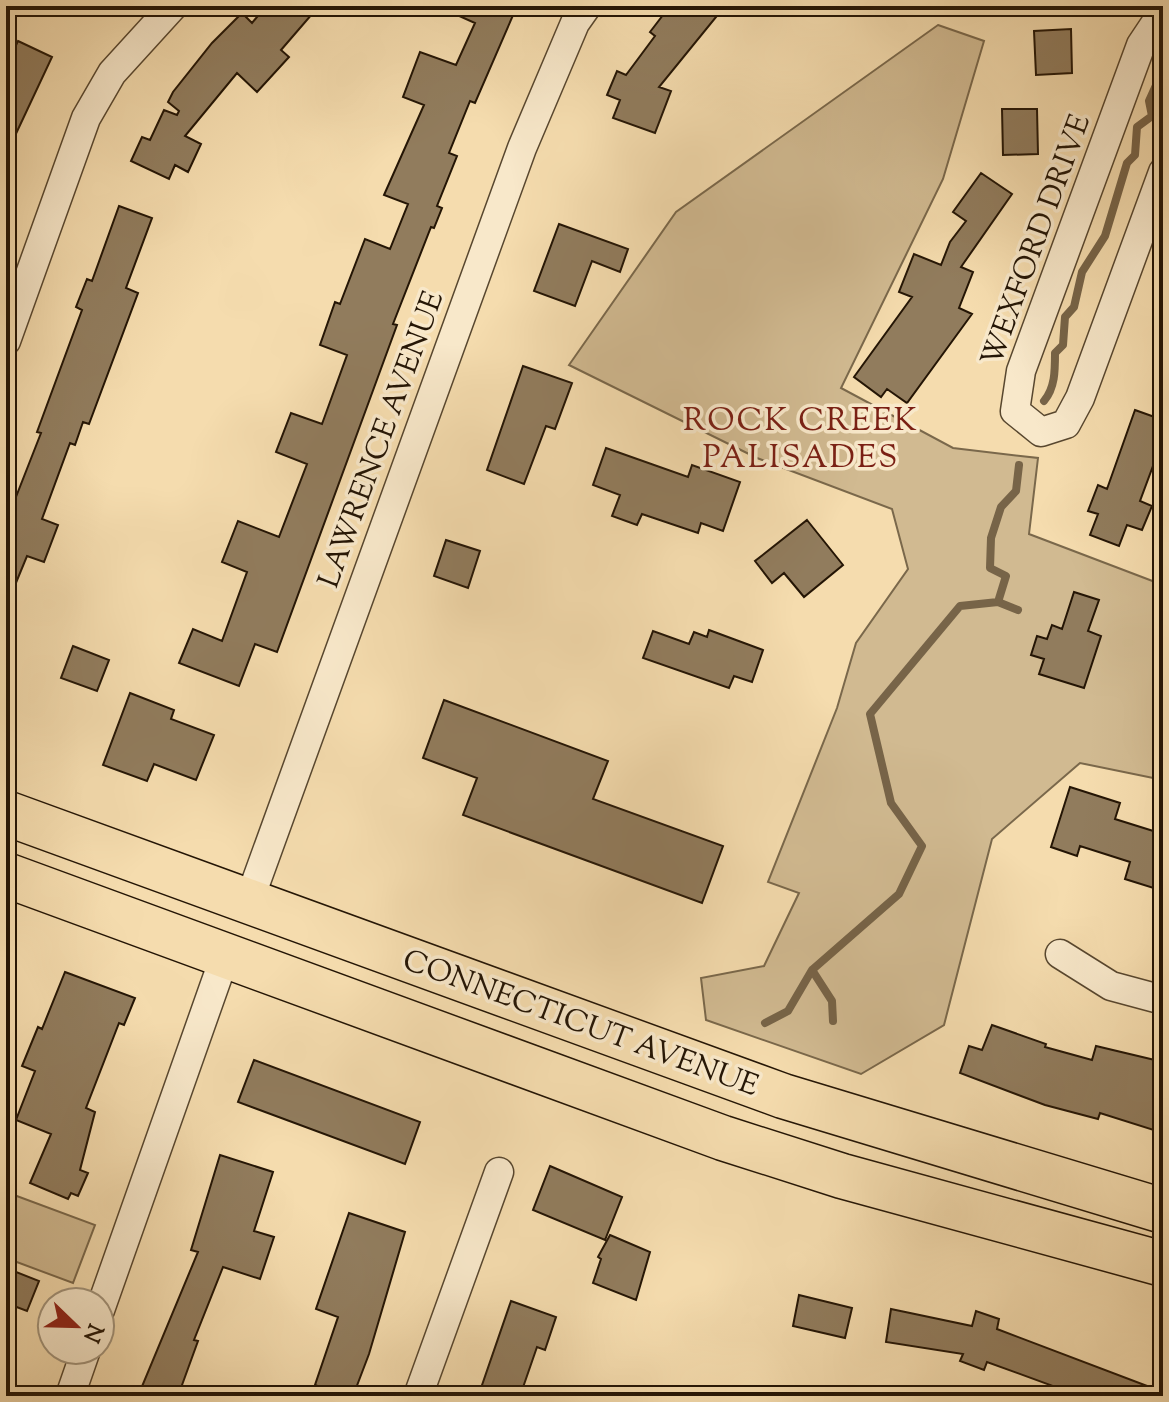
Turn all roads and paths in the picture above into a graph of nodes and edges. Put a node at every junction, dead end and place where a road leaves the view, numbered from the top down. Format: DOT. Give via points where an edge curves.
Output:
graph roads {
  1 [pos="173,6"];
  2 [pos="587,6"];
  3 [pos="1163,12"];
  4 [pos="1163,172"];
  5 [pos="6,341"];
  6 [pos="6,813"];
  7 [pos="6,875"];
  8 [pos="249,901"];
  9 [pos="226,953"];
  10 [pos="1060,954"];
  11 [pos="1163,1000"];
  12 [pos="783,1096"];
  13 [pos="765,1151"];
  14 [pos="499,1172"];
  15 [pos="1163,1211"];
  16 [pos="1163,1264"];
  17 [pos="108,1286"];
  18 [pos="80,1366"];
  19 [pos="70,1396"];
  20 [pos="418,1396"];
  1 -- 5 [label="street" via="112,73 86,118"];
  2 -- 8 [label="street, LAWRENCE AVENUE" via="522,148"];
  3 -- 4 [label="street, WEXFORD DRIVE" via="1141,45 1021,371 1015,411 1041,432 1066,424 1080,398"];
  6 -- 8 [label="main road, CONNECTICUT AVENUE"];
  7 -- 9 [label="main road, CONNECTICUT AVENUE"];
  8 -- 12 [label="main road, CONNECTICUT AVENUE"];
  9 -- 13 [label="main road, CONNECTICUT AVENUE"];
  9 -- 17 [label="street"];
  10 -- 11 [label="street" via="1111,986"];
  12 -- 13 [label="main road"];
  12 -- 15 [label="main road, CONNECTICUT AVENUE"];
  13 -- 16 [label="main road, CONNECTICUT AVENUE"];
  14 -- 20 [label="street"];
  18 -- 19 [label="street"];
}
